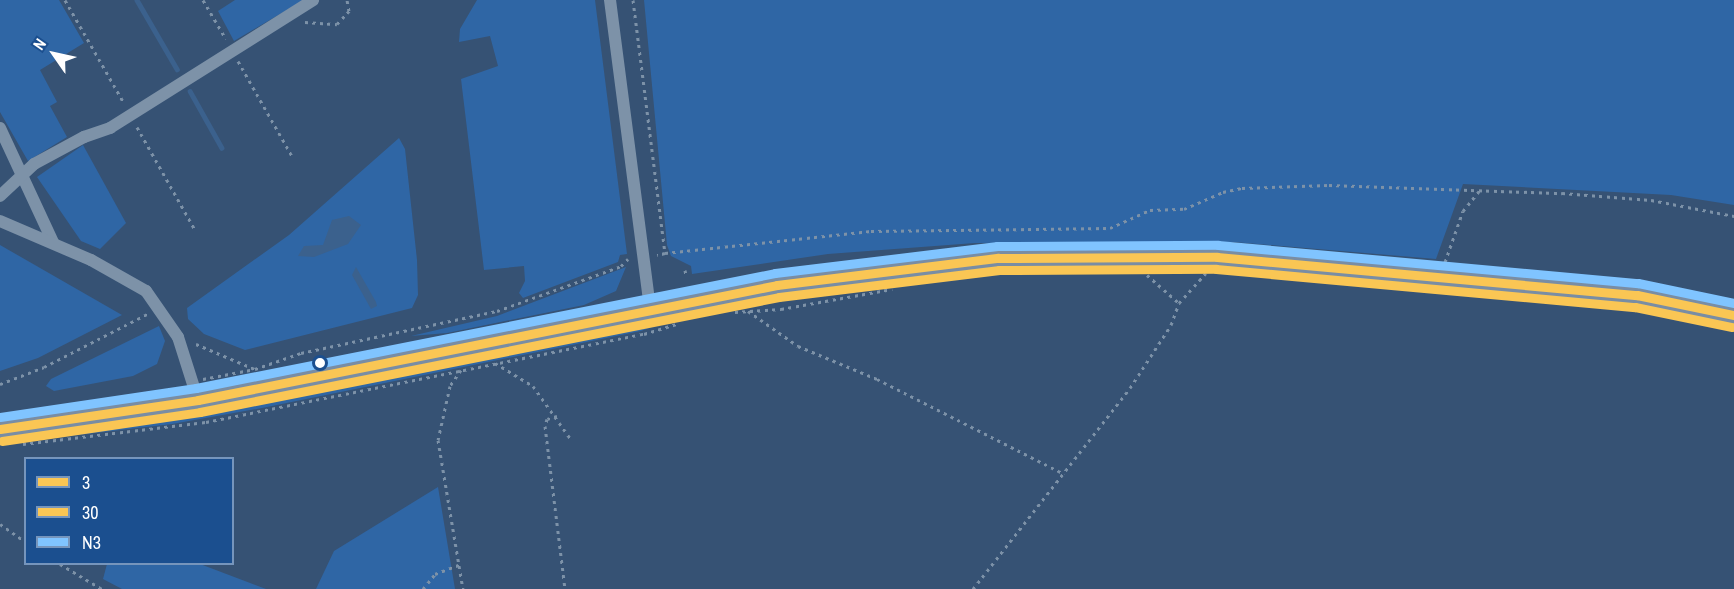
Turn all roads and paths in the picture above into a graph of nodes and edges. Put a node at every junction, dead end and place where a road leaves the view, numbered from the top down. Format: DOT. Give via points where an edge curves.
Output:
graph roads {
  1 [pos="203,0"];
  2 [pos="313,0"];
  3 [pos="347,0"];
  4 [pos="610,0"];
  5 [pos="633,0"];
  6 [pos="286,17"];
  7 [pos="232,50"];
  8 [pos="0,128"];
  9 [pos="293,159"];
  10 [pos="23,172"];
  11 [pos="1481,189"];
  12 [pos="0,196"];
  13 [pos="1734,216"];
  14 [pos="0,221"];
  15 [pos="53,242"];
  16 [pos="665,253"];
  17 [pos="657,255"];
  18 [pos="1133,255"];
  19 [pos="1217,257"];
  20 [pos="628,259"];
  21 [pos="1441,276"];
  22 [pos="897,287"];
  23 [pos="1179,303"];
  24 [pos="650,307"];
  25 [pos="158,308"];
  26 [pos="748,311"];
  27 [pos="726,312"];
  28 [pos="1734,315"];
  29 [pos="686,321"];
  30 [pos="178,337"];
  31 [pos="494,362"];
  32 [pos="255,369"];
  33 [pos="462,369"];
  34 [pos="193,381"];
  35 [pos="0,384"];
  36 [pos="198,400"];
  37 [pos="557,416"];
  38 [pos="0,429"];
  39 [pos="570,438"];
  40 [pos="12,445"];
  41 [pos="1064,474"];
  42 [pos="0,524"];
  43 [pos="24,541"];
  44 [pos="62,565"];
  45 [pos="459,565"];
  46 [pos="102,589"];
  47 [pos="423,589"];
  48 [pos="463,589"];
  49 [pos="565,589"];
  50 [pos="973,589"];
  1 -- 7 [label="path"];
  2 -- 6 [label="street"];
  3 -- 6 [label="path" via="349,12 337,24 316,25"];
  4 -- 24 [label="street"];
  5 -- 16 [label="path"];
  6 -- 7 [label="street"];
  7 -- 9 [label="path"];
  7 -- 10 [label="street" via="110,128 84,137"];
  8 -- 10 [label="street"];
  10 -- 12 [label="street"];
  10 -- 15 [label="street" via="30,198"];
  11 -- 13 [label="path" via="1651,200"];
  11 -- 16 [label="path" via="1329,185 1242,188 1184,209 1150,210 1110,228 871,231"];
  11 -- 21 [label="path" via="1463,210"];
  14 -- 15 [label="street"];
  15 -- 25 [label="street" via="146,291"];
  16 -- 17 [label="path"];
  18 -- 19 [label="main road"];
  18 -- 23 [label="path" via="1152,281"];
  18 -- 24 [label="main road" via="947,262 788,283"];
  19 -- 21 [label="main road"];
  19 -- 23 [label="path"];
  20 -- 32 [label="path" via="621,266 496,311 301,353"];
  21 -- 28 [label="main road" via="1637,295"];
  22 -- 26 [label="path" via="881,294"];
  23 -- 41 [label="path" via="1156,352"];
  24 -- 36 [label="main road"];
  25 -- 30 [label="street"];
  25 -- 35 [label="path" via="44,367"];
  26 -- 27 [label="path"];
  26 -- 41 [label="path" via="798,346 877,379"];
  29 -- 31 [label="path" via="644,334"];
  30 -- 32 [label="path"];
  30 -- 34 [label="street"];
  31 -- 33 [label="path"];
  31 -- 37 [label="path" via="533,386"];
  32 -- 34 [label="path"];
  33 -- 40 [label="path" via="206,422"];
  33 -- 45 [label="path" via="450,386 439,451"];
  34 -- 36 [label="street"];
  36 -- 38 [label="main road"];
  37 -- 39 [label="path"];
  37 -- 49 [label="path" via="547,419 545,426"];
  41 -- 50 [label="path"];
  42 -- 43 [label="path"];
  44 -- 46 [label="path"];
  45 -- 47 [label="path" via="435,574"];
  45 -- 48 [label="path"];
}
